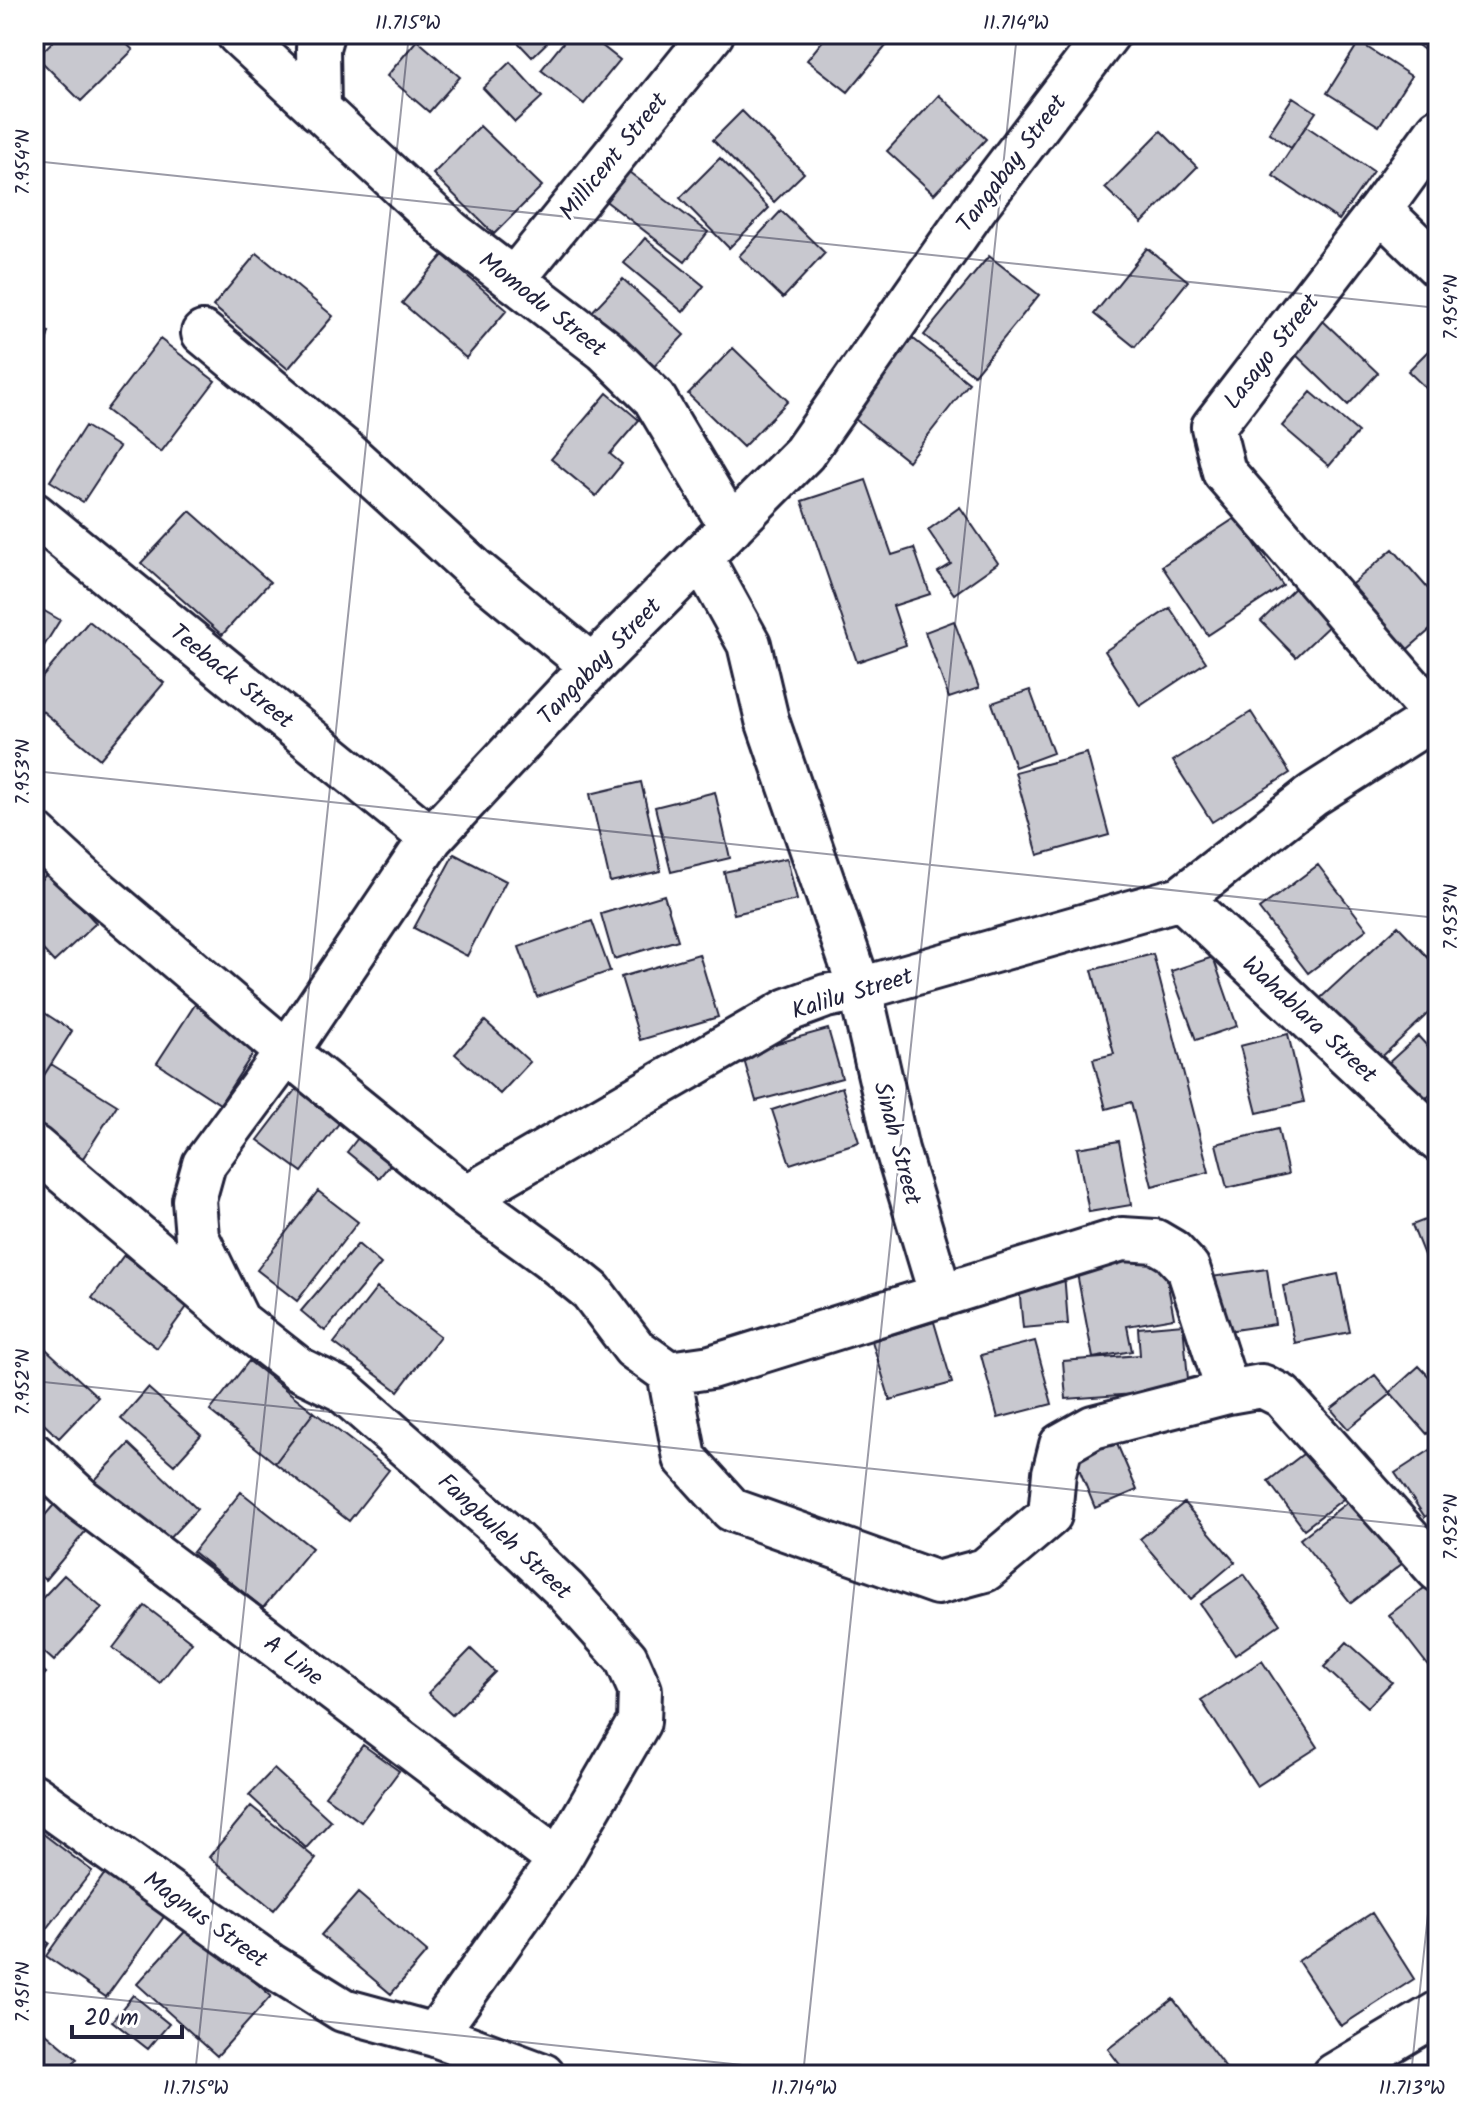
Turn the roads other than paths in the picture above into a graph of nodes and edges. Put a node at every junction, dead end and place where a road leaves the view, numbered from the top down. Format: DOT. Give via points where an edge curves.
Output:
graph roads {
  1 [pos="238,34"];
  2 [pos="322,34"];
  3 [pos="712,34"];
  4 [pos="1108,34"];
  5 [pos="319,110"];
  6 [pos="1438,130"];
  7 [pos="1380,210"];
  8 [pos="1438,266"];
  9 [pos="514,279"];
  10 [pos="203,333"];
  11 [pos="34,514"];
  12 [pos="731,527"];
  13 [pos="701,557"];
  14 [pos="592,666"];
  15 [pos="1437,718"];
  16 [pos="34,833"];
  17 [pos="431,838"];
  18 [pos="1181,898"];
  19 [pos="860,989"];
  20 [pos="287,1052"];
  21 [pos="1438,1140"];
  22 [pos="34,1147"];
  23 [pos="466,1197"];
  24 [pos="941,1296"];
  25 [pos="238,1321"];
  26 [pos="669,1373"];
  27 [pos="1228,1392"];
  28 [pos="34,1455"];
  29 [pos="1438,1570"];
  30 [pos="34,1796"];
  31 [pos="559,1860"];
  32 [pos="1438,2013"];
  33 [pos="435,2035"];
  34 [pos="543,2075"];
  35 [pos="1334,2075"];
  1 -- 5 [label="street, Momodu Street"];
  2 -- 5 [label="street"];
  3 -- 9 [label="street, Millicent Street"];
  4 -- 12 [label="street, Tangabay Street" via="976,207 804,453"];
  5 -- 9 [label="street, Momodu Street" via="451,232"];
  6 -- 7 [label="street, Lasayo Street"];
  7 -- 8 [label="street"];
  7 -- 15 [label="street, Lasayo Street" via="1213,427 1224,472"];
  9 -- 12 [label="street, Momodu Street" via="605,350 654,398"];
  10 -- 14 [label="street"];
  11 -- 17 [label="street, Teeback Street"];
  12 -- 13 [label="street, Tangabay Street"];
  13 -- 14 [label="street, Tangabay Street"];
  13 -- 19 [label="street, Sinah Street" via="749,644 767,720"];
  14 -- 17 [label="street, Tangabay Street"];
  15 -- 18 [label="street" via="1313,795"];
  16 -- 20 [label="street"];
  17 -- 20 [label="street, Tangabay Street"];
  18 -- 19 [label="street, Kalilu Street"];
  18 -- 21 [label="street, Wahablara Street"];
  19 -- 23 [label="street, Kalilu Street" via="788,1010"];
  19 -- 24 [label="street, Sinah Street" via="897,1150"];
  20 -- 23 [label="street"];
  20 -- 25 [label="street, Tangabay Street" via="204,1164 194,1200 197,1237"];
  22 -- 25 [label="street, Fangbuleh Street"];
  23 -- 26 [label="street" via="591,1291 634,1348"];
  24 -- 26 [label="street" via="711,1367"];
  24 -- 27 [label="street" via="1122,1239 1155,1241 1188,1268"];
  25 -- 31 [label="street, Fangbuleh Street" via="299,1369 342,1390 505,1533 626,1658 640,1690 639,1722"];
  26 -- 27 [label="street" via="685,1458 732,1510 937,1583 985,1570 1050,1515 1061,1445 1093,1427"];
  27 -- 29 [label="street" via="1262,1386 1282,1396"];
  28 -- 31 [label="street, A Line" via="82,1500"];
  30 -- 33 [label="street, Magnus Street" via="272,1966 343,2010"];
  31 -- 33 [label="street, Fangbuleh Street"];
  32 -- 35 [label="street"];
  33 -- 34 [label="street, Magnus Street"];
}
